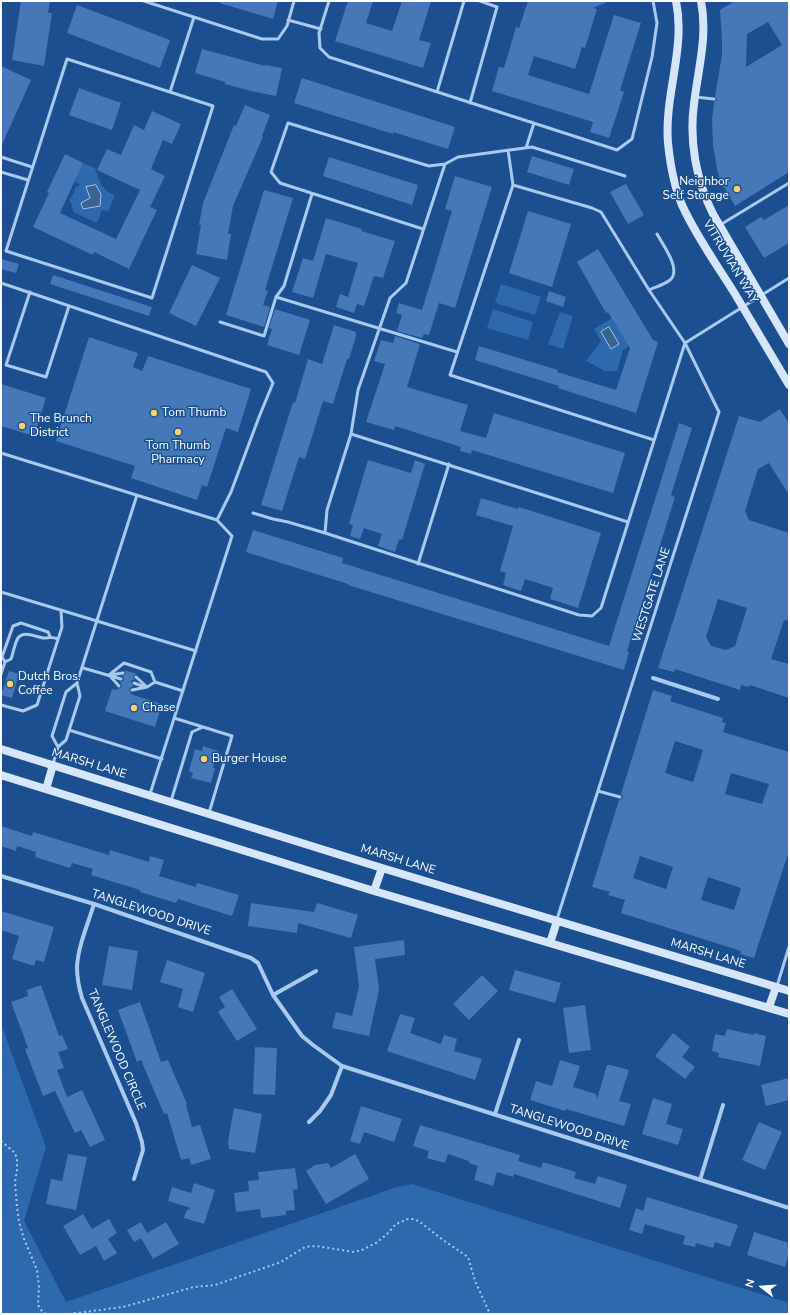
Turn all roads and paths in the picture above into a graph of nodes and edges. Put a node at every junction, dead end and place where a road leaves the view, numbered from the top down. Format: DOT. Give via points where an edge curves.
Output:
graph roads {
  1 [pos="144,1"];
  2 [pos="294,1"];
  3 [pos="329,1"];
  4 [pos="464,1"];
  5 [pos="480,1"];
  6 [pos="653,1"];
  7 [pos="676,1"];
  8 [pos="701,1"];
  9 [pos="194,17"];
  10 [pos="288,20"];
  11 [pos="321,29"];
  12 [pos="170,92"];
  13 [pos="437,92"];
  14 [pos="695,97"];
  15 [pos="714,99"];
  16 [pos="470,102"];
  17 [pos="534,123"];
  18 [pos="526,148"];
  19 [pos="508,150"];
  20 [pos="1,157"];
  21 [pos="445,164"];
  22 [pos="32,167"];
  23 [pos="1,172"];
  24 [pos="625,176"];
  25 [pos="28,180"];
  26 [pos="789,183"];
  27 [pos="513,185"];
  28 [pos="312,194"];
  29 [pos="720,225"];
  30 [pos="423,229"];
  31 [pos="657,234"];
  32 [pos="789,278"];
  33 [pos="1,283"];
  34 [pos="649,290"];
  35 [pos="30,292"];
  36 [pos="276,296"];
  37 [pos="760,296"];
  38 [pos="69,306"];
  39 [pos="743,307"];
  40 [pos="220,322"];
  41 [pos="379,328"];
  42 [pos="685,343"];
  43 [pos="789,344"];
  44 [pos="457,352"];
  45 [pos="789,385"];
  46 [pos="351,434"];
  47 [pos="654,440"];
  48 [pos="1,453"];
  49 [pos="449,464"];
  50 [pos="137,495"];
  51 [pos="253,513"];
  52 [pos="217,520"];
  53 [pos="628,522"];
  54 [pos="325,533"];
  55 [pos="418,564"];
  56 [pos="1,592"];
  57 [pos="62,611"];
  58 [pos="98,622"];
  59 [pos="50,636"];
  60 [pos="58,639"];
  61 [pos="196,651"];
  62 [pos="5,662"];
  63 [pos="83,668"];
  64 [pos="123,673"];
  65 [pos="1,674"];
  66 [pos="109,675"];
  67 [pos="136,677"];
  68 [pos="653,678"];
  69 [pos="121,679"];
  70 [pos="78,682"];
  71 [pos="154,682"];
  72 [pos="134,683"];
  73 [pos="119,686"];
  74 [pos="147,687"];
  75 [pos="132,690"];
  76 [pos="183,691"];
  77 [pos="718,699"];
  78 [pos="1,705"];
  79 [pos="174,718"];
  80 [pos="203,727"];
  81 [pos="69,730"];
  82 [pos="58,747"];
  83 [pos="1,749"];
  84 [pos="162,759"];
  85 [pos="53,765"];
  86 [pos="1,775"];
  87 [pos="46,789"];
  88 [pos="598,791"];
  89 [pos="150,796"];
  90 [pos="620,797"];
  91 [pos="170,802"];
  92 [pos="208,814"];
  93 [pos="382,868"];
  94 [pos="1,876"];
  95 [pos="374,891"];
  96 [pos="94,904"];
  97 [pos="557,921"];
  98 [pos="550,943"];
  99 [pos="789,947"];
  100 [pos="316,971"];
  101 [pos="776,988"];
  102 [pos="789,992"];
  103 [pos="273,995"];
  104 [pos="769,1007"];
  105 [pos="789,1014"];
  106 [pos="519,1040"];
  107 [pos="342,1066"];
  108 [pos="723,1105"];
  109 [pos="495,1114"];
  110 [pos="309,1122"];
  111 [pos="1,1141"];
  112 [pos="134,1179"];
  113 [pos="700,1180"];
  114 [pos="789,1208"];
  115 [pos="47,1314"];
  116 [pos="69,1314"];
  117 [pos="490,1314"];
  1 -- 9 [label="lane"];
  2 -- 10 [label="lane"];
  3 -- 11 [label="lane"];
  4 -- 13 [label="lane"];
  5 -- 16 [label="lane" via="497,7"];
  6 -- 17 [label="lane" via="657,24 652,58 632,139 617,150"];
  7 -- 39 [label="main road, VITRUVIAN WAY" via="678,40 668,125 673,175 682,204 699,237"];
  8 -- 14 [label="main road, VITRUVIAN WAY" via="704,42"];
  9 -- 10 [label="lane" via="262,39 278,39"];
  9 -- 12 [label="lane"];
  10 -- 11 [label="lane"];
  11 -- 13 [label="lane" via="320,48 329,57"];
  12 -- 22 [label="lane" via="67,59"];
  12 -- 25 [label="lane" via="213,106 152,298 6,251"];
  13 -- 16 [label="lane"];
  14 -- 15 [label="lane"];
  14 -- 29 [label="main road, VITRUVIAN WAY" via="694,152 698,176 706,201"];
  16 -- 17 [label="lane"];
  17 -- 18 [label="lane"];
  18 -- 19 [label="lane"];
  18 -- 24 [label="lane" via="532,147"];
  19 -- 21 [label="lane" via="458,158"];
  19 -- 27 [label="lane"];
  20 -- 22 [label="lane"];
  21 -- 28 [label="lane" via="429,166 288,123 270,172 280,183"];
  21 -- 30 [label="lane"];
  22 -- 25 [label="lane"];
  23 -- 25 [label="lane"];
  26 -- 29 [label="lane"];
  27 -- 34 [label="lane, WESTGATE LANE" via="601,212"];
  27 -- 44 [label="lane"];
  28 -- 30 [label="lane"];
  28 -- 36 [label="lane" via="284,286"];
  29 -- 37 [label="main road, VITRUVIAN WAY"];
  30 -- 41 [label="lane" via="406,283 390,298"];
  31 -- 34 [label="lane" via="675,270 669,280"];
  32 -- 37 [label="lane"];
  33 -- 35 [label="lane"];
  34 -- 42 [label="lane, WESTGATE LANE"];
  35 -- 38 [label="lane"];
  35 -- 38 [label="lane" via="6,365 46,377"];
  36 -- 40 [label="lane" via="264,336"];
  36 -- 41 [label="lane"];
  37 -- 39 [label="lane"];
  37 -- 43 [label="main road, VITRUVIAN WAY"];
  38 -- 52 [label="lane" via="266,372 273,383 232,492"];
  39 -- 42 [label="lane"];
  39 -- 45 [label="main road, VITRUVIAN WAY"];
  41 -- 44 [label="lane"];
  41 -- 46 [label="lane" via="358,390"];
  42 -- 47 [label="lane"];
  42 -- 88 [label="lane, WESTGATE LANE" via="720,412"];
  44 -- 47 [label="lane" via="450,375"];
  46 -- 49 [label="lane"];
  46 -- 54 [label="lane" via="327,510"];
  47 -- 53 [label="lane"];
  48 -- 50 [label="lane"];
  49 -- 53 [label="lane"];
  49 -- 55 [label="lane"];
  50 -- 52 [label="lane"];
  50 -- 58 [label="lane"];
  51 -- 54 [label="lane"];
  52 -- 61 [label="lane" via="232,536"];
  53 -- 55 [label="lane" via="601,608 592,616 578,615"];
  54 -- 55 [label="lane"];
  56 -- 57 [label="lane"];
  57 -- 58 [label="lane"];
  57 -- 60 [label="lane" via="62,627"];
  58 -- 61 [label="lane"];
  58 -- 63 [label="lane"];
  59 -- 60 [label="lane"];
  59 -- 62 [label="lane" via="45,638 23,635 18,638 11,659"];
  59 -- 62 [label="lane" via="48,632 22,623 13,626 2,657"];
  60 -- 78 [label="lane" via="37,705 23,711"];
  61 -- 76 [label="lane"];
  62 -- 65 [label="lane"];
  63 -- 66 [label="lane"];
  63 -- 70 [label="lane"];
  64 -- 66 [label="lane"];
  66 -- 69 [label="lane"];
  66 -- 71 [label="lane" via="124,663 151,672"];
  66 -- 73 [label="lane"];
  67 -- 74 [label="lane"];
  68 -- 77 [label="street"];
  70 -- 81 [label="lane" via="80,696"];
  70 -- 82 [label="lane" via="66,692 52,736"];
  71 -- 74 [label="lane"];
  71 -- 76 [label="lane"];
  72 -- 74 [label="lane"];
  74 -- 75 [label="lane"];
  76 -- 79 [label="lane"];
  79 -- 80 [label="lane"];
  79 -- 84 [label="lane"];
  80 -- 91 [label="lane" via="192,732"];
  80 -- 92 [label="lane" via="232,736"];
  81 -- 82 [label="lane" via="66,740"];
  81 -- 84 [label="lane"];
  82 -- 85 [label="lane"];
  83 -- 85 [label="main road, MARSH LANE"];
  84 -- 89 [label="lane"];
  85 -- 87 [label="main road"];
  85 -- 89 [label="main road, MARSH LANE"];
  86 -- 87 [label="main road"];
  87 -- 95 [label="main road"];
  88 -- 90 [label="lane"];
  88 -- 97 [label="lane, WESTGATE LANE"];
  89 -- 91 [label="main road, MARSH LANE"];
  91 -- 92 [label="main road, MARSH LANE"];
  92 -- 93 [label="main road, MARSH LANE"];
  93 -- 95 [label="main road"];
  93 -- 97 [label="main road, MARSH LANE"];
  94 -- 96 [label="street, TANGLEWOOD DRIVE"];
  95 -- 98 [label="main road"];
  96 -- 103 [label="street, TANGLEWOOD DRIVE" via="251,958 258,963"];
  96 -- 112 [label="street, TANGLEWOOD CIRCLE" via="81,946 77,967 78,984 142,1142 142,1155"];
  97 -- 98 [label="main road"];
  97 -- 101 [label="main road, MARSH LANE"];
  98 -- 104 [label="main road"];
  99 -- 101 [label="lane"];
  100 -- 103 [label="street"];
  101 -- 102 [label="main road, MARSH LANE"];
  101 -- 104 [label="main road"];
  103 -- 107 [label="street, TANGLEWOOD DRIVE" via="302,1036"];
  104 -- 105 [label="main road"];
  106 -- 109 [label="street"];
  107 -- 109 [label="street, TANGLEWOOD DRIVE"];
  107 -- 110 [label="street" via="331,1095"];
  108 -- 113 [label="street"];
  109 -- 113 [label="street, TANGLEWOOD DRIVE"];
  111 -- 115 [label="path" via="17,1158 15,1182 19,1222 37,1270 38,1305 43,1313"];
  113 -- 114 [label="street, TANGLEWOOD DRIVE"];
  116 -- 117 [label="path" via="123,1307 194,1287 215,1285 281,1262 305,1247 316,1246 354,1252 362,1250 376,1243 396,1224 408,1219 420,1222 468,1257"];
}
